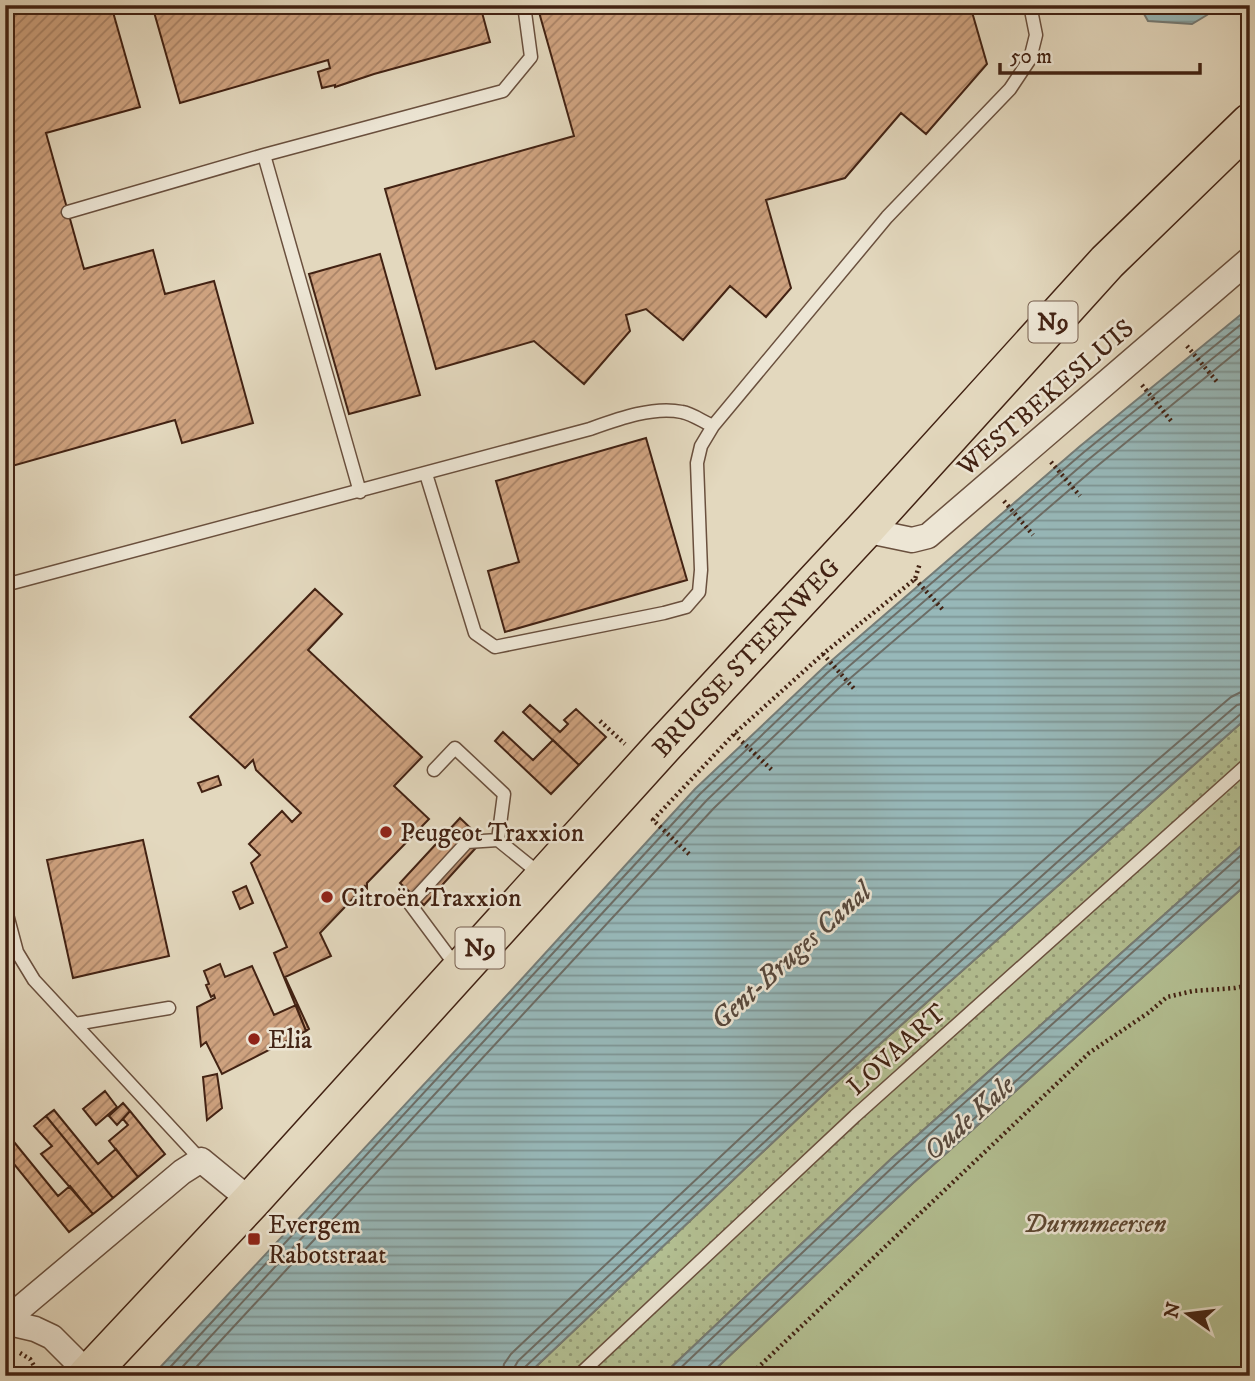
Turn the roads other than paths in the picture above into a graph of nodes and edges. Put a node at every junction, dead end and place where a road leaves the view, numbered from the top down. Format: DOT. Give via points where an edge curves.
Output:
graph roads {
  1 [pos="524,5"];
  2 [pos="1030,5"];
  3 [pos="1250,123"];
  4 [pos="264,155"];
  5 [pos="68,212"];
  6 [pos="1250,259"];
  7 [pos="713,426"];
  8 [pos="426,474"];
  9 [pos="360,492"];
  10 [pos="864,530"];
  11 [pos="5,585"];
  12 [pos="1250,762"];
  13 [pos="434,770"];
  14 [pos="498,840"];
  15 [pos="544,878"];
  16 [pos="5,907"];
  17 [pos="460,970"];
  18 [pos="169,1007"];
  19 [pos="75,1024"];
  20 [pos="201,1160"];
  21 [pos="251,1201"];
  22 [pos="5,1322"];
  23 [pos="88,1375"];
  24 [pos="578,1376"];
  1 -- 4 [label="lane" via="531,57 503,90"];
  2 -- 7 [label="lane" via="1036,35 1030,59 1010,89 887,217"];
  3 -- 10 [label="main road, BRUGSE STEENWEG / N9" via="1107,262"];
  4 -- 5 [label="lane"];
  4 -- 9 [label="lane"];
  6 -- 10 [label="street, WESTBEKESLUIS" via="928,536 912,540"];
  7 -- 8 [label="lane" via="683,412 656,412"];
  7 -- 8 [label="lane" via="697,464 701,570 699,592 687,607 495,646 474,633"];
  8 -- 9 [label="lane"];
  9 -- 11 [label="lane"];
  10 -- 15 [label="main road, BRUGSE STEENWEG / N9"];
  12 -- 24 [label="lane, LOVAART" via="865,1107"];
  13 -- 14 [label="lane" via="455,748 504,794"];
  14 -- 15 [label="lane"];
  14 -- 17 [label="lane" via="467,842 410,904"];
  15 -- 17 [label="main road, BRUGSE STEENWEG / N9"];
  16 -- 19 [label="lane" via="17,952 34,980"];
  17 -- 21 [label="main road, BRUGSE STEENWEG / N9"];
  18 -- 19 [label="lane"];
  19 -- 20 [label="lane"];
  20 -- 21 [label="street"];
  20 -- 22 [label="street"];
  21 -- 23 [label="main road, BRUGSE STEENWEG / N9"];
  22 -- 23 [label="street" via="52,1337"];
}
